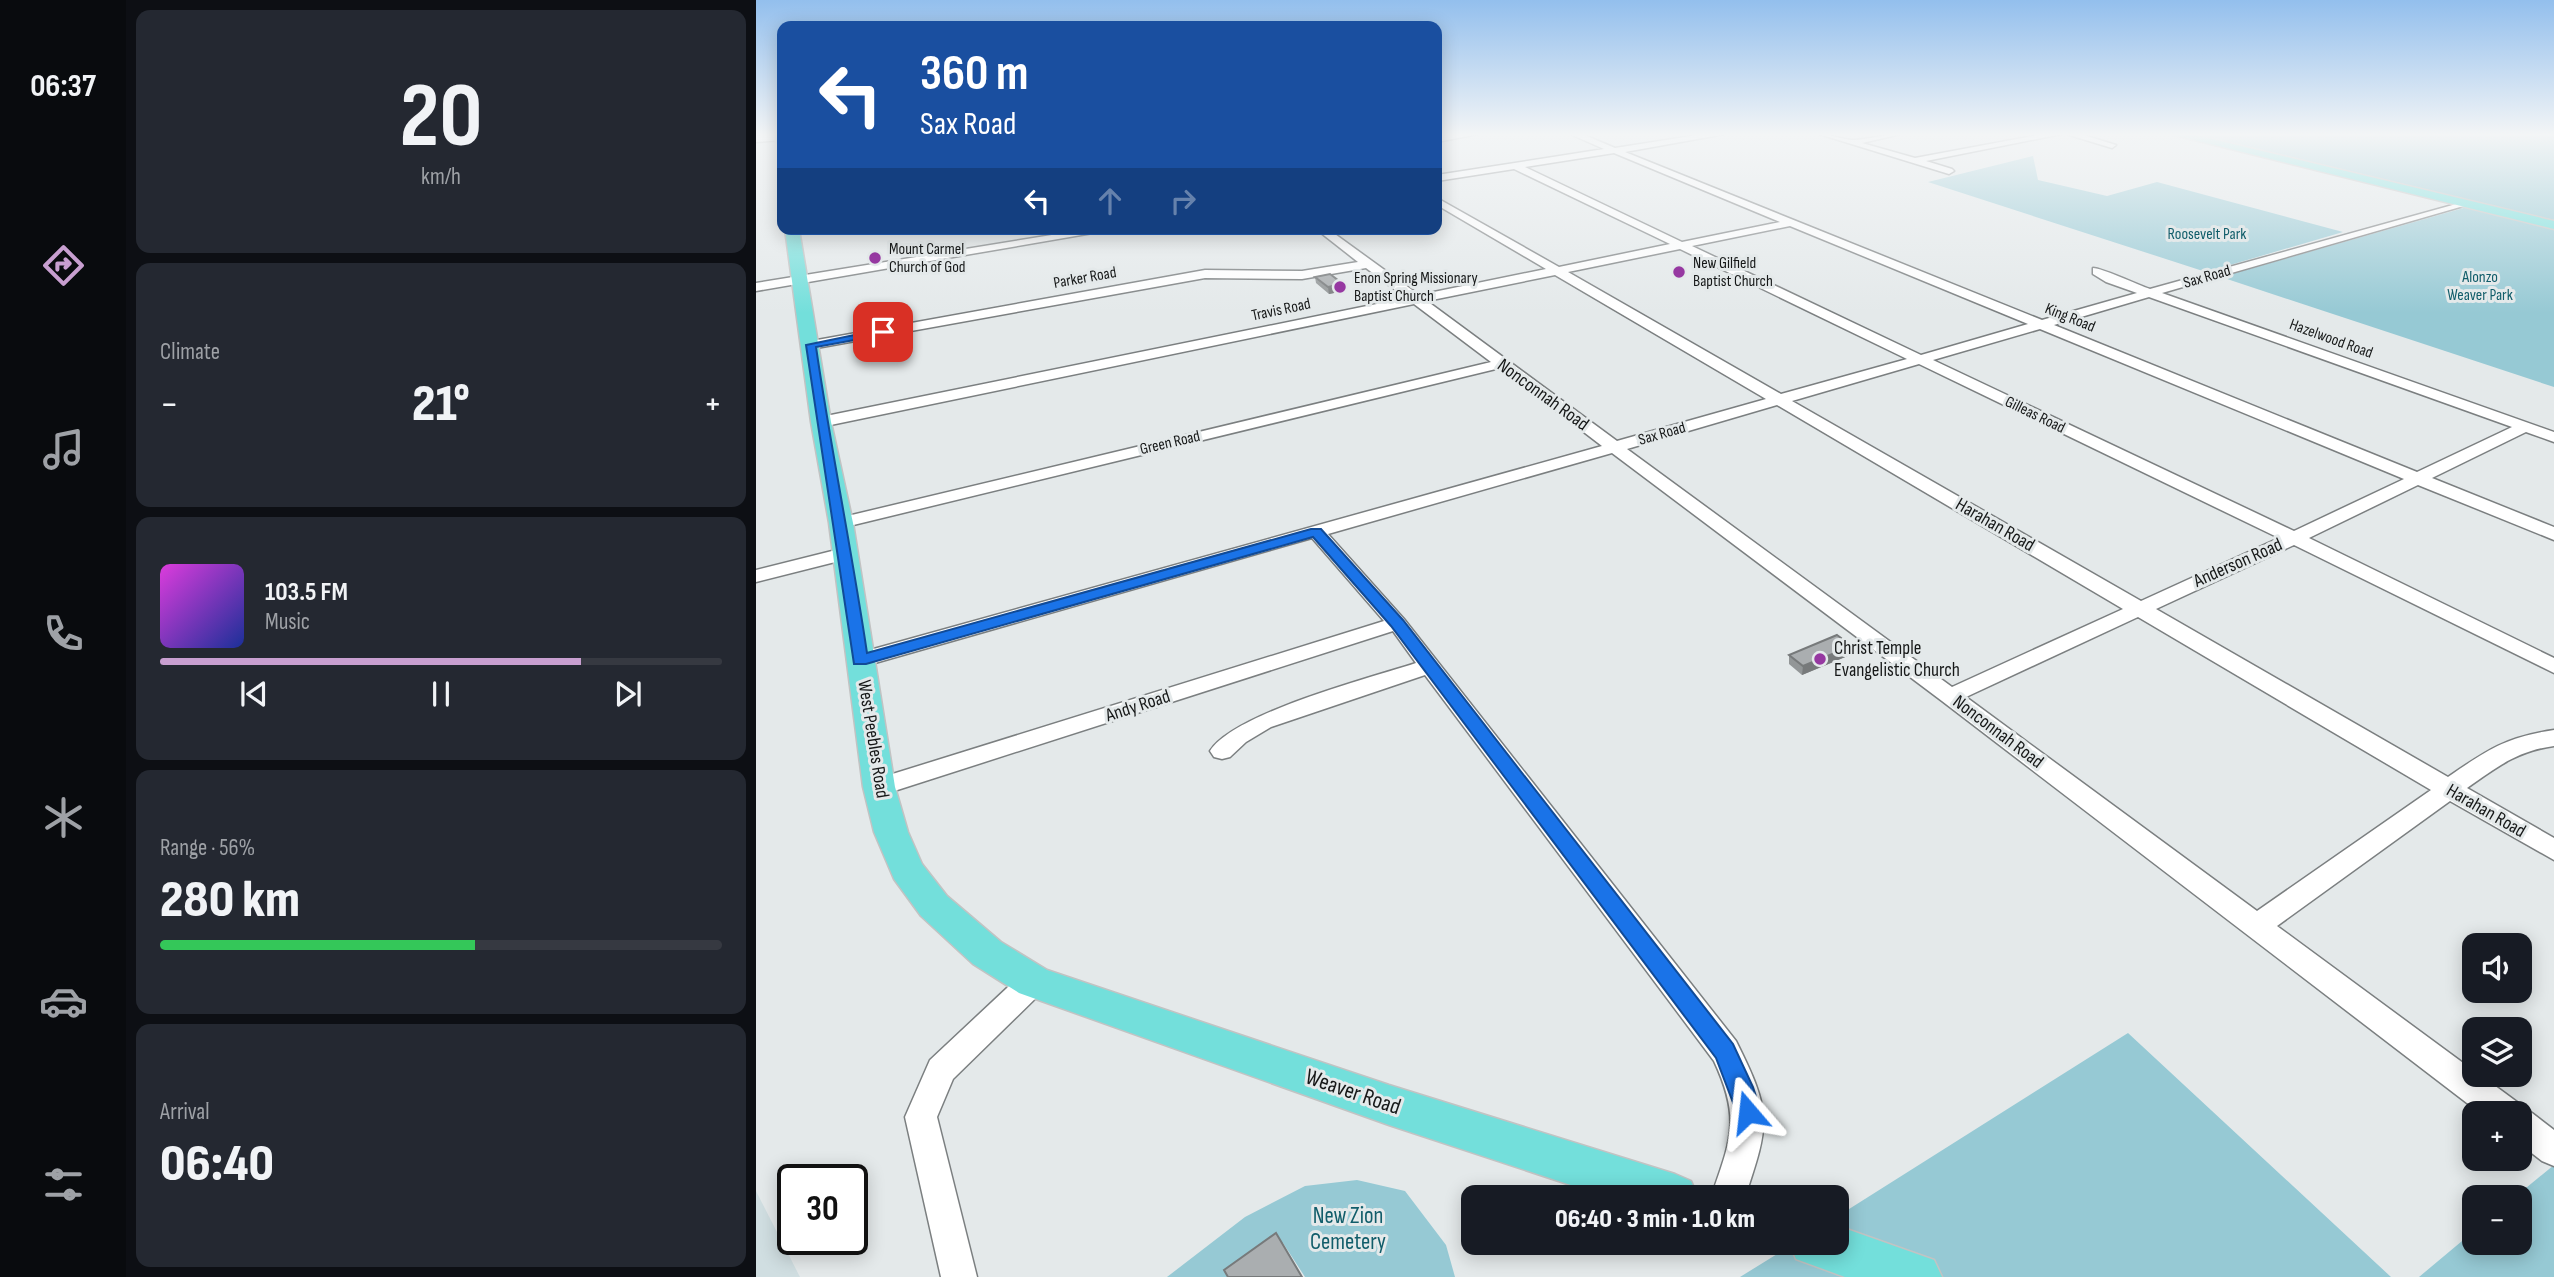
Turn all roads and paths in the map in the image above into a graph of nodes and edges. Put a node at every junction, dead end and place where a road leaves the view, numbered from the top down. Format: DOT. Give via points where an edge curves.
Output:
graph roads {
  1 [pos="1573,194"];
  2 [pos="1718,194"];
  3 [pos="2424,194"];
  4 [pos="2463,203"];
  5 [pos="1442,204"];
  6 [pos="1789,223"];
  7 [pos="2554,225"];
  8 [pos="793,235"];
  9 [pos="1060,235"];
  10 [pos="1329,235"];
  11 [pos="1680,245"];
  12 [pos="1367,264"];
  13 [pos="1557,271"];
  14 [pos="2097,271"];
  15 [pos="800,280"];
  16 [pos="756,288"];
  17 [pos="2148,293"];
  18 [pos="1415,300"];
  19 [pos="2041,325"];
  20 [pos="811,345"];
  21 [pos="1919,360"];
  22 [pos="1500,364"];
  23 [pos="1780,400"];
  24 [pos="821,422"];
  25 [pos="2525,427"];
  26 [pos="2554,437"];
  27 [pos="1615,447"];
  28 [pos="2418,479"];
  29 [pos="841,523"];
  30 [pos="1316,532"];
  31 [pos="2554,534"];
  32 [pos="2294,538"];
  33 [pos="844,554"];
  34 [pos="756,576"];
  35 [pos="2139,608"];
  36 [pos="1397,623"];
  37 [pos="860,660"];
  38 [pos="1429,666"];
  39 [pos="2554,666"];
  40 [pos="1950,696"];
  41 [pos="2554,738"];
  42 [pos="1222,751"];
  43 [pos="879,787"];
  44 [pos="2449,789"];
  45 [pos="2554,850"];
  46 [pos="2256,926"];
  47 [pos="1033,982"];
  48 [pos="2489,1101"];
  49 [pos="2532,1134"];
  50 [pos="2554,1150"];
  51 [pos="1638,1185"];
  52 [pos="1732,1185"];
  53 [pos="1849,1254"];
  54 [pos="959,1277"];
  55 [pos="1917,1277"];
  1 -- 11 [label="street, Gilleas Road"];
  2 -- 6 [label="street, King Road"];
  3 -- 4 [label="main road"];
  4 -- 7 [label="main road"];
  4 -- 17 [label="street, Sax Road"];
  5 -- 13 [label="street, Harahan Road"];
  6 -- 11 [label="street, Travis Road"];
  6 -- 19 [label="street, King Road"];
  8 -- 15 [label="main road, West Peebles Road"];
  9 -- 15 [label="street" via="991,243"];
  10 -- 12 [label="street, Nonconnah Road"];
  11 -- 13 [label="street, Travis Road"];
  11 -- 21 [label="street, Gilleas Road"];
  12 -- 18 [label="street, Nonconnah Road"];
  12 -- 20 [label="street, Parker Road" via="1302,275 1198,275"];
  13 -- 18 [label="street, Travis Road"];
  13 -- 23 [label="street, Harahan Road"];
  14 -- 17 [label="street, Hazelwood Road"];
  15 -- 16 [label="street"];
  15 -- 20 [label="main road, West Peebles Road"];
  17 -- 19 [label="street, Sax Road"];
  17 -- 25 [label="street, Hazelwood Road"];
  18 -- 22 [label="street, Nonconnah Road"];
  18 -- 24 [label="street, Travis Road"];
  19 -- 21 [label="street, Sax Road"];
  19 -- 28 [label="street, King Road"];
  20 -- 24 [label="main road, West Peebles Road"];
  21 -- 23 [label="street, Sax Road"];
  21 -- 32 [label="street, Gilleas Road"];
  22 -- 27 [label="street, Nonconnah Road"];
  22 -- 29 [label="street, Green Road"];
  23 -- 27 [label="street, Sax Road"];
  23 -- 35 [label="street, Harahan Road"];
  24 -- 29 [label="main road, West Peebles Road"];
  25 -- 26 [label="street, Hazelwood Road"];
  25 -- 28 [label="street, Anderson Road"];
  27 -- 30 [label="street, Sax Road"];
  27 -- 40 [label="street, Nonconnah Road"];
  28 -- 31 [label="street, King Road"];
  28 -- 32 [label="street, Anderson Road"];
  29 -- 33 [label="main road, West Peebles Road"];
  30 -- 36 [label="street"];
  30 -- 37 [label="street, Sax Road"];
  32 -- 35 [label="street, Anderson Road"];
  32 -- 39 [label="street, Gilleas Road"];
  33 -- 34 [label="street"];
  33 -- 37 [label="main road, West Peebles Road"];
  35 -- 40 [label="street, Anderson Road"];
  35 -- 44 [label="street, Harahan Road"];
  36 -- 38 [label="street"];
  36 -- 43 [label="street, Andy Road"];
  37 -- 43 [label="main road, West Peebles Road"];
  38 -- 42 [label="street" via="1263,722"];
  38 -- 52 [label="street" via="1725,1051 1748,1112"];
  40 -- 46 [label="street, Nonconnah Road"];
  41 -- 44 [label="street" via="2511,746"];
  43 -- 47 [label="main road, West Peebles Road" via="897,849 922,891 964,934"];
  44 -- 45 [label="street, Harahan Road"];
  44 -- 46 [label="street"];
  46 -- 48 [label="street, Nonconnah Road"];
  47 -- 51 [label="main road, Weaver Road"];
  47 -- 54 [label="street" via="941,1070 920,1116"];
  49 -- 50 [label="street"];
  53 -- 55 [label="main road"];
}
